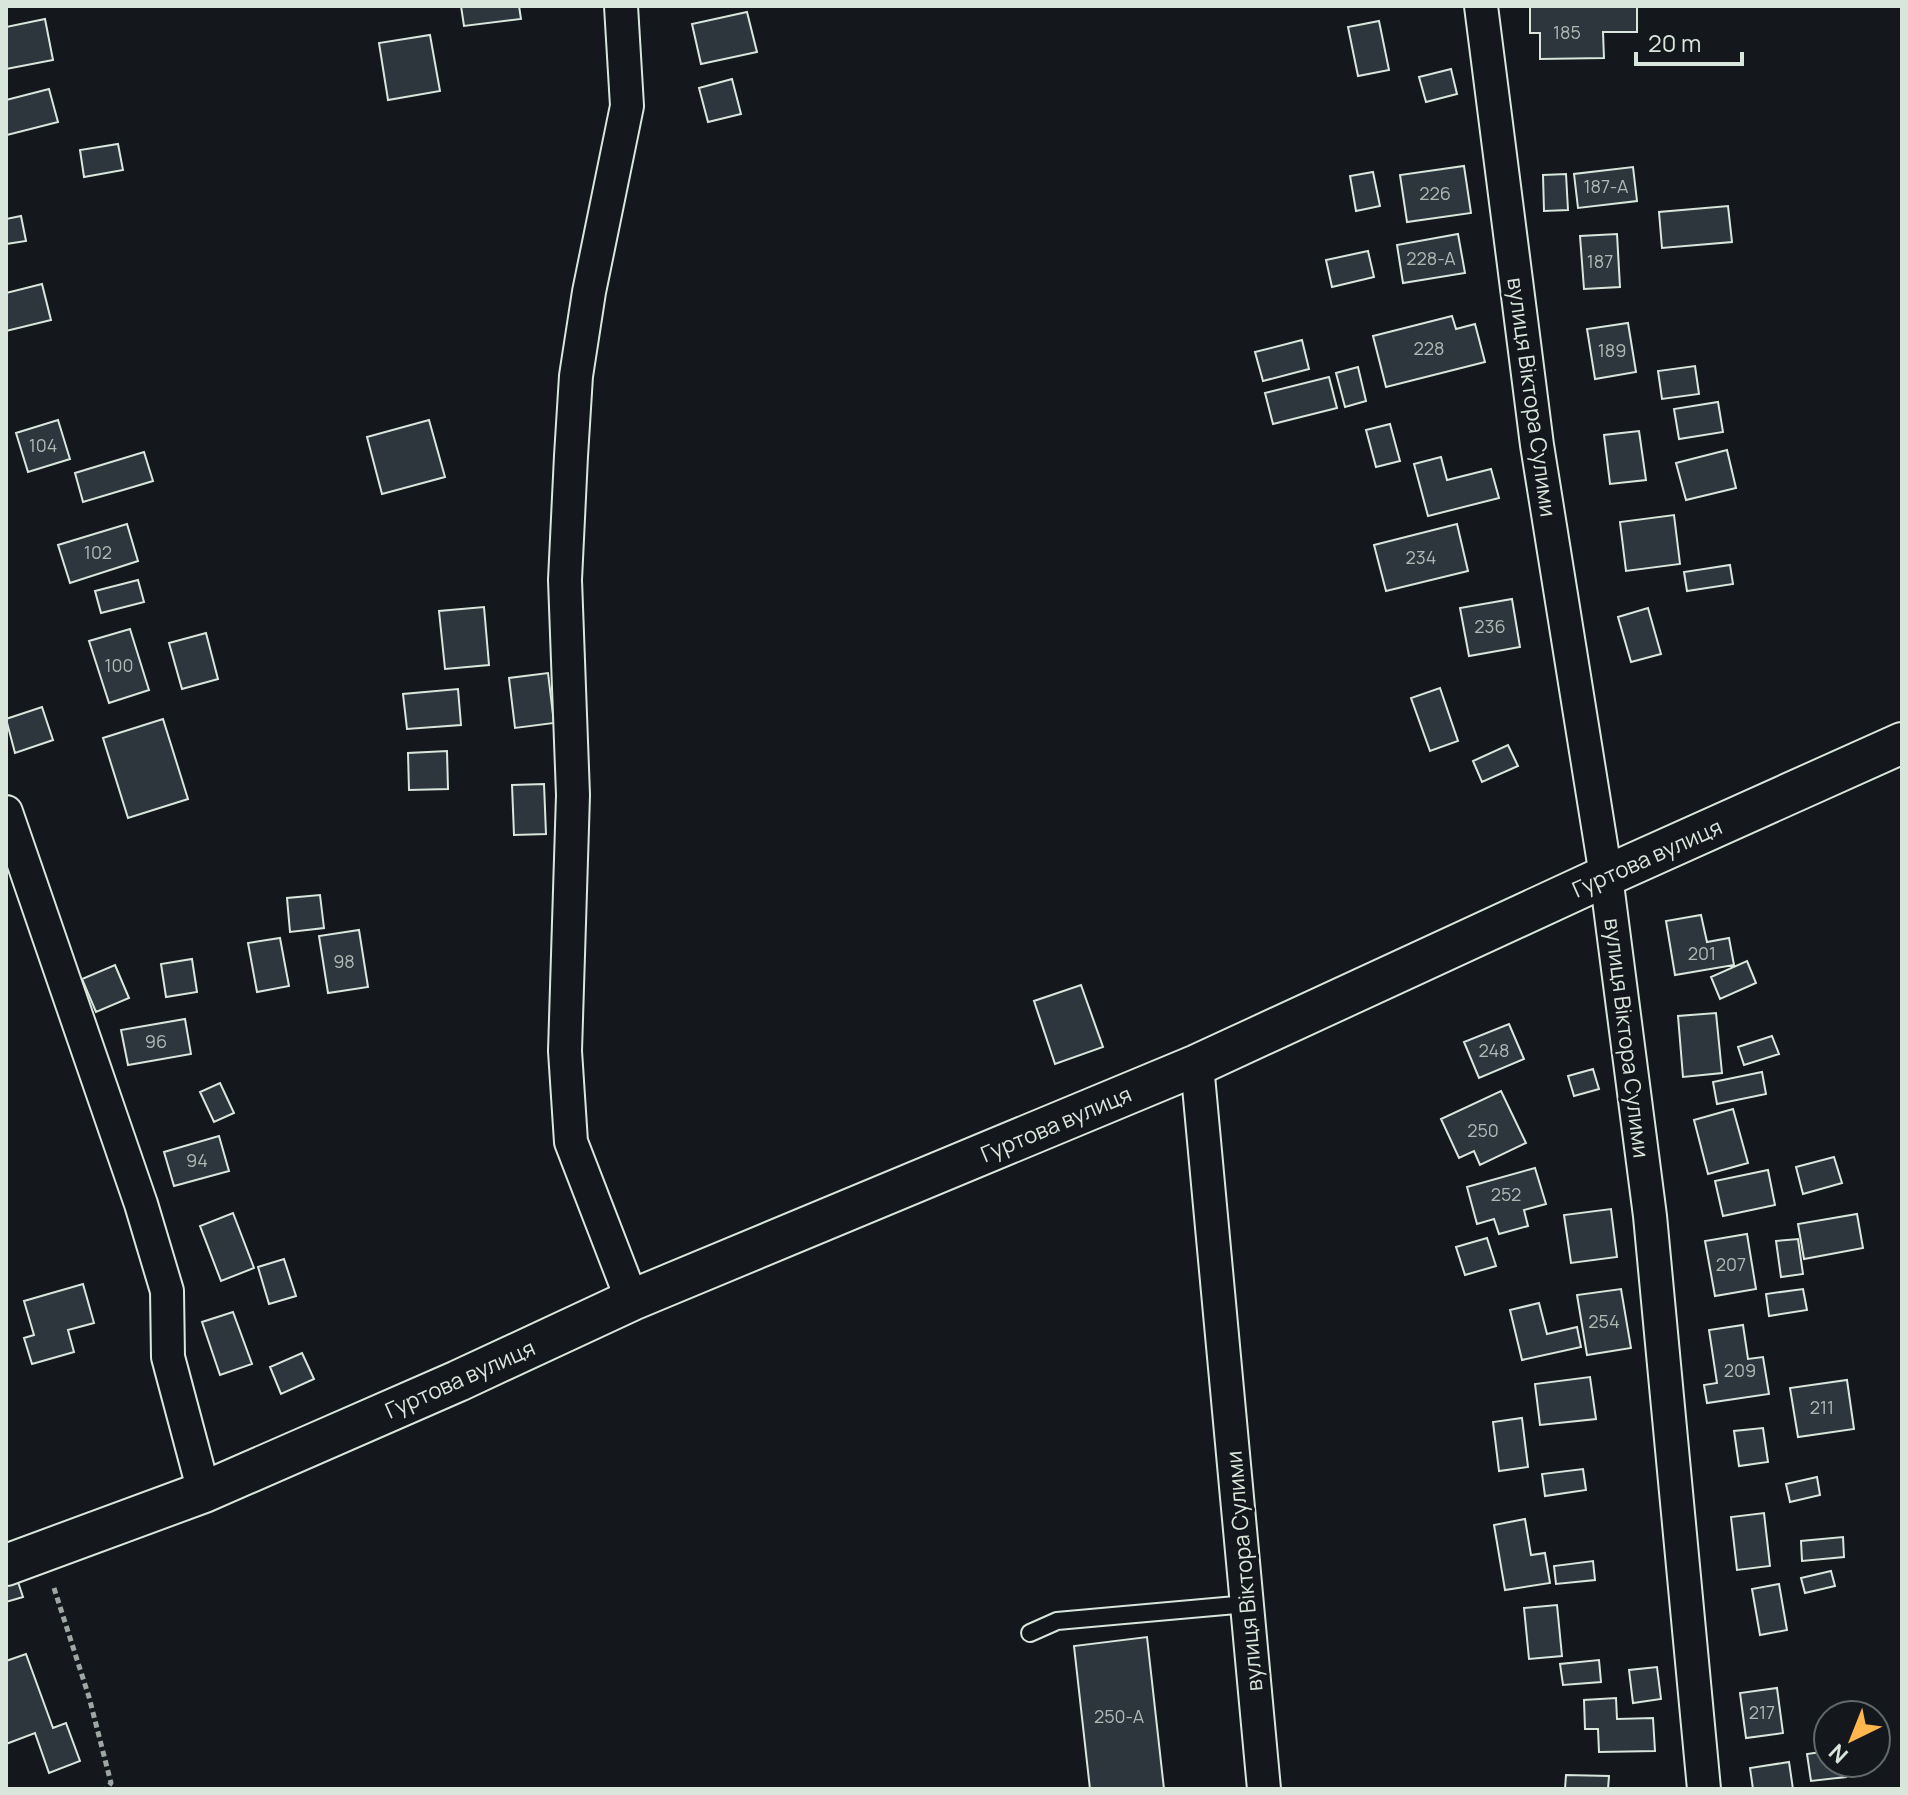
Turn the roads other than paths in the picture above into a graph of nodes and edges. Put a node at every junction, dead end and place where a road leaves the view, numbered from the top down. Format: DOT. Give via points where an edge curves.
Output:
graph roads {
  1 [pos="621,6"];
  2 [pos="1481,6"];
  3 [pos="1902,743"];
  4 [pos="6,812"];
  5 [pos="1606,876"];
  6 [pos="1197,1065"];
  7 [pos="632,1300"];
  8 [pos="204,1492"];
  9 [pos="24,1559"];
  10 [pos="1247,1604"];
  11 [pos="1030,1633"];
  12 [pos="1264,1789"];
  13 [pos="1704,1789"];
  1 -- 7 [label="street" via="627,106 580,348 571,456 565,580 573,795 565,1051 571,1142"];
  2 -- 5 [label="street, вулиця Віктора Сулими" via="1537,445"];
  3 -- 5 [label="street, Гуртова вулиця"];
  4 -- 8 [label="street" via="167,1291 168,1357"];
  5 -- 6 [label="street, Гуртова вулиця"];
  5 -- 13 [label="street, вулиця Віктора Сулими" via="1650,1216"];
  6 -- 7 [label="street, Гуртова вулиця"];
  6 -- 10 [label="street, вулиця Віктора Сулими"];
  7 -- 8 [label="street, Гуртова вулиця"];
  8 -- 9 [label="street, Гуртова вулиця"];
  10 -- 11 [label="lane" via="1057,1621"];
  10 -- 12 [label="street, вулиця Віктора Сулими"];
}
